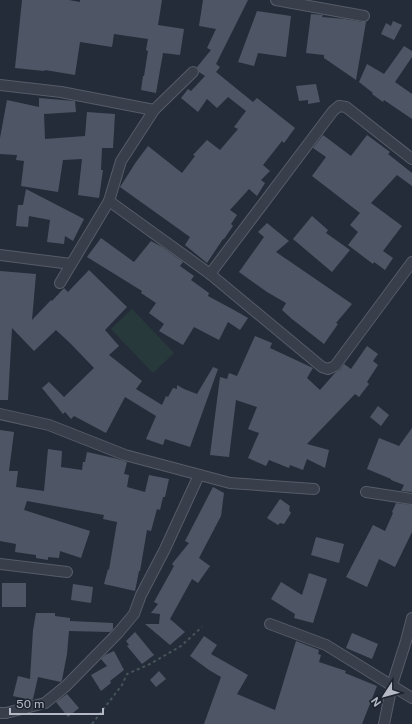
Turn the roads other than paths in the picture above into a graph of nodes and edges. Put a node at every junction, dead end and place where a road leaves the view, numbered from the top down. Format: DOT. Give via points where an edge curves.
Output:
graph roads {
  1 [pos="276,0"];
  2 [pos="364,16"];
  3 [pos="193,72"];
  4 [pos="0,85"];
  5 [pos="154,110"];
  6 [pos="412,159"];
  7 [pos="110,201"];
  8 [pos="0,255"];
  9 [pos="412,262"];
  10 [pos="71,264"];
  11 [pos="210,274"];
  12 [pos="60,283"];
  13 [pos="0,414"];
  14 [pos="199,475"];
  15 [pos="314,489"];
  16 [pos="366,492"];
  17 [pos="412,499"];
  18 [pos="0,564"];
  19 [pos="67,572"];
  20 [pos="412,618"];
  21 [pos="270,624"];
  22 [pos="392,685"];
  23 [pos="412,698"];
  24 [pos="0,713"];
  25 [pos="384,724"];
  1 -- 2 [label="street"];
  3 -- 5 [label="street"];
  4 -- 5 [label="street" via="61,92"];
  5 -- 7 [label="street" via="121,161"];
  6 -- 11 [label="street" via="346,106 339,106"];
  7 -- 10 [label="street"];
  7 -- 11 [label="street"];
  8 -- 10 [label="street"];
  9 -- 11 [label="street" via="335,366 328,369 322,367"];
  10 -- 12 [label="street"];
  13 -- 14 [label="street" via="48,424 125,455"];
  14 -- 15 [label="street" via="230,483"];
  14 -- 24 [label="street" via="134,614 66,686 45,703 6,714"];
  16 -- 17 [label="street"];
  18 -- 19 [label="street"];
  20 -- 22 [label="street"];
  21 -- 22 [label="street" via="326,645"];
  22 -- 23 [label="street"];
  22 -- 25 [label="street"];
}
